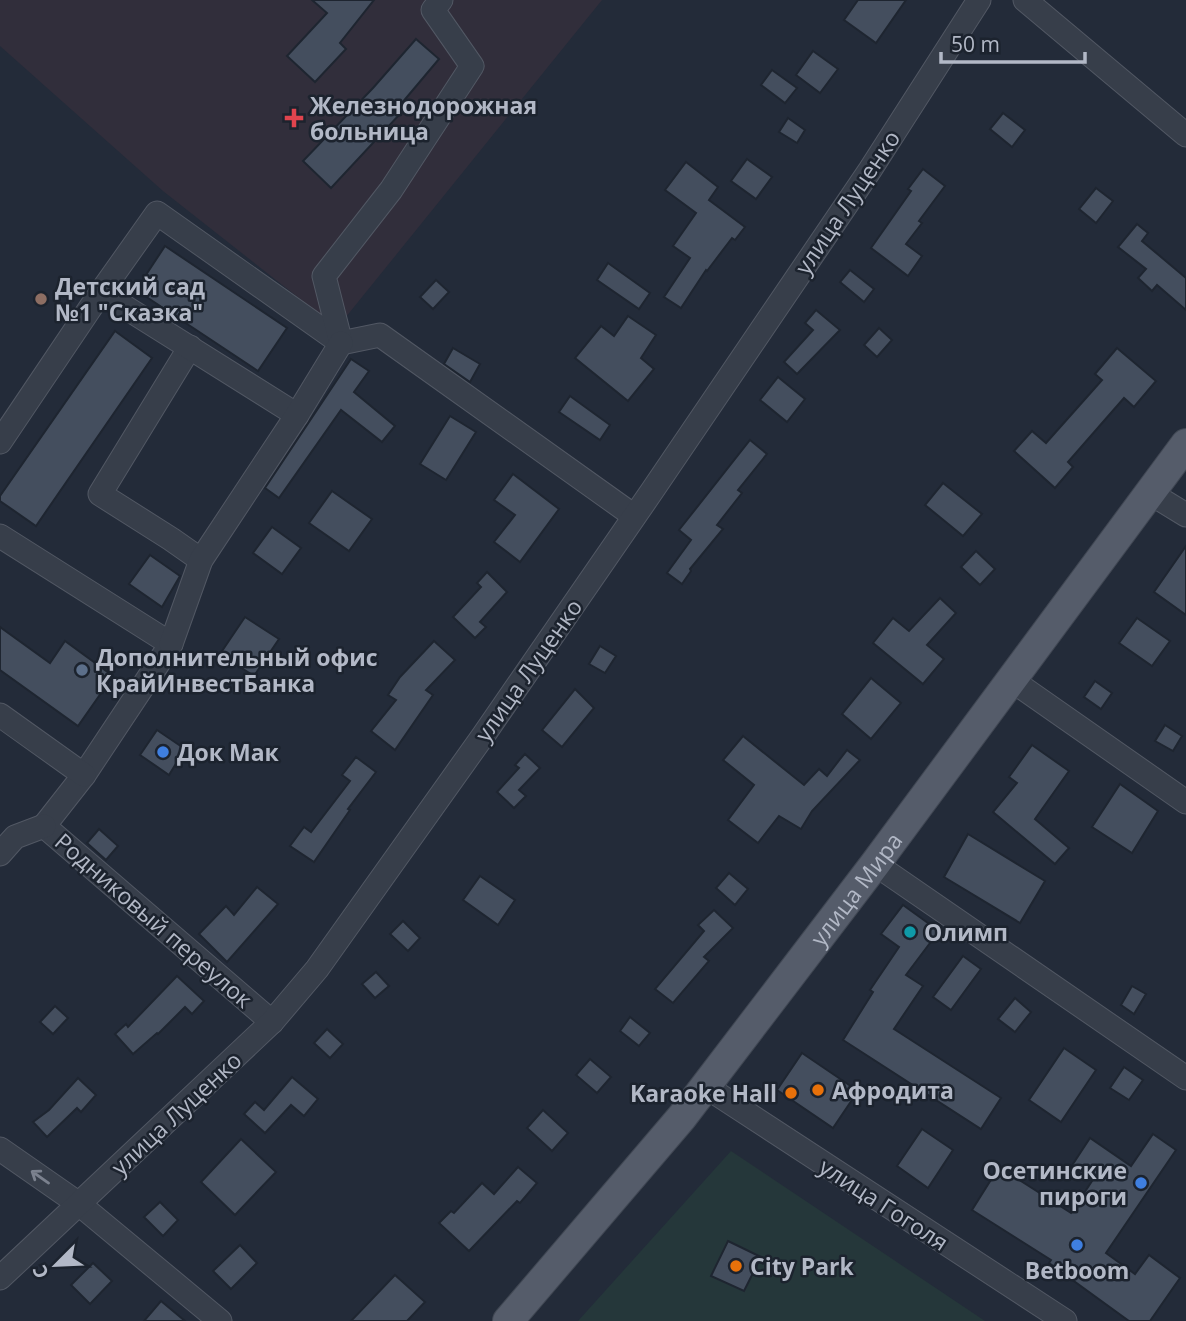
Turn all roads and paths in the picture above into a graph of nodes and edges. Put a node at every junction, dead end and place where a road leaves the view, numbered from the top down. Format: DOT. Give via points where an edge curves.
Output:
graph roads {
  1 [pos="441,0"];
  2 [pos="979,0"];
  3 [pos="1025,0"];
  4 [pos="1186,135"];
  5 [pos="101,292"];
  6 [pos="341,343"];
  7 [pos="190,347"];
  8 [pos="297,415"];
  9 [pos="0,442"];
  10 [pos="1186,444"];
  11 [pos="1150,493"];
  12 [pos="1186,515"];
  13 [pos="634,516"];
  14 [pos="0,536"];
  15 [pos="201,560"];
  16 [pos="171,644"];
  17 [pos="1010,679"];
  18 [pos="0,715"];
  19 [pos="84,775"];
  20 [pos="1186,802"];
  21 [pos="44,826"];
  22 [pos="0,854"];
  23 [pos="875,864"];
  24 [pos="272,1022"];
  25 [pos="1186,1078"];
  26 [pos="705,1086"];
  27 [pos="0,1150"];
  28 [pos="79,1204"];
  29 [pos="0,1278"];
  30 [pos="220,1321"];
  31 [pos="508,1321"];
  32 [pos="1065,1321"];
  1 -- 6 [label="street" via="433,10 472,66 391,190 324,276"];
  2 -- 13 [label="street, улица Луценко" via="870,170"];
  3 -- 4 [label="street"];
  5 -- 6 [label="street" via="157,213"];
  5 -- 7 [label="street"];
  5 -- 9 [label="street"];
  6 -- 8 [label="street, Родниковый переулок"];
  6 -- 13 [label="street" via="380,335"];
  7 -- 8 [label="street"];
  7 -- 15 [label="street" via="100,494"];
  8 -- 15 [label="street, Родниковый переулок"];
  10 -- 11 [label="main road, улица Мира"];
  11 -- 12 [label="street"];
  11 -- 17 [label="main road, улица Мира"];
  13 -- 24 [label="street, улица Луценко" via="317,969"];
  14 -- 16 [label="street"];
  15 -- 16 [label="street, Родниковый переулок"];
  16 -- 19 [label="street, Родниковый переулок"];
  17 -- 20 [label="street"];
  17 -- 23 [label="main road, улица Мира"];
  18 -- 19 [label="street"];
  19 -- 21 [label="street, Родниковый переулок"];
  21 -- 22 [label="street" via="15,837"];
  21 -- 24 [label="street, Родниковый переулок"];
  23 -- 25 [label="street"];
  23 -- 26 [label="main road, улица Мира"];
  24 -- 28 [label="street, улица Луценко"];
  26 -- 31 [label="main road, улица Мира"];
  26 -- 32 [label="street, улица Гоголя"];
  28 -- 27 [label="street, one-way"];
  28 -- 29 [label="street, улица Луценко"];
  28 -- 30 [label="street"];
}
